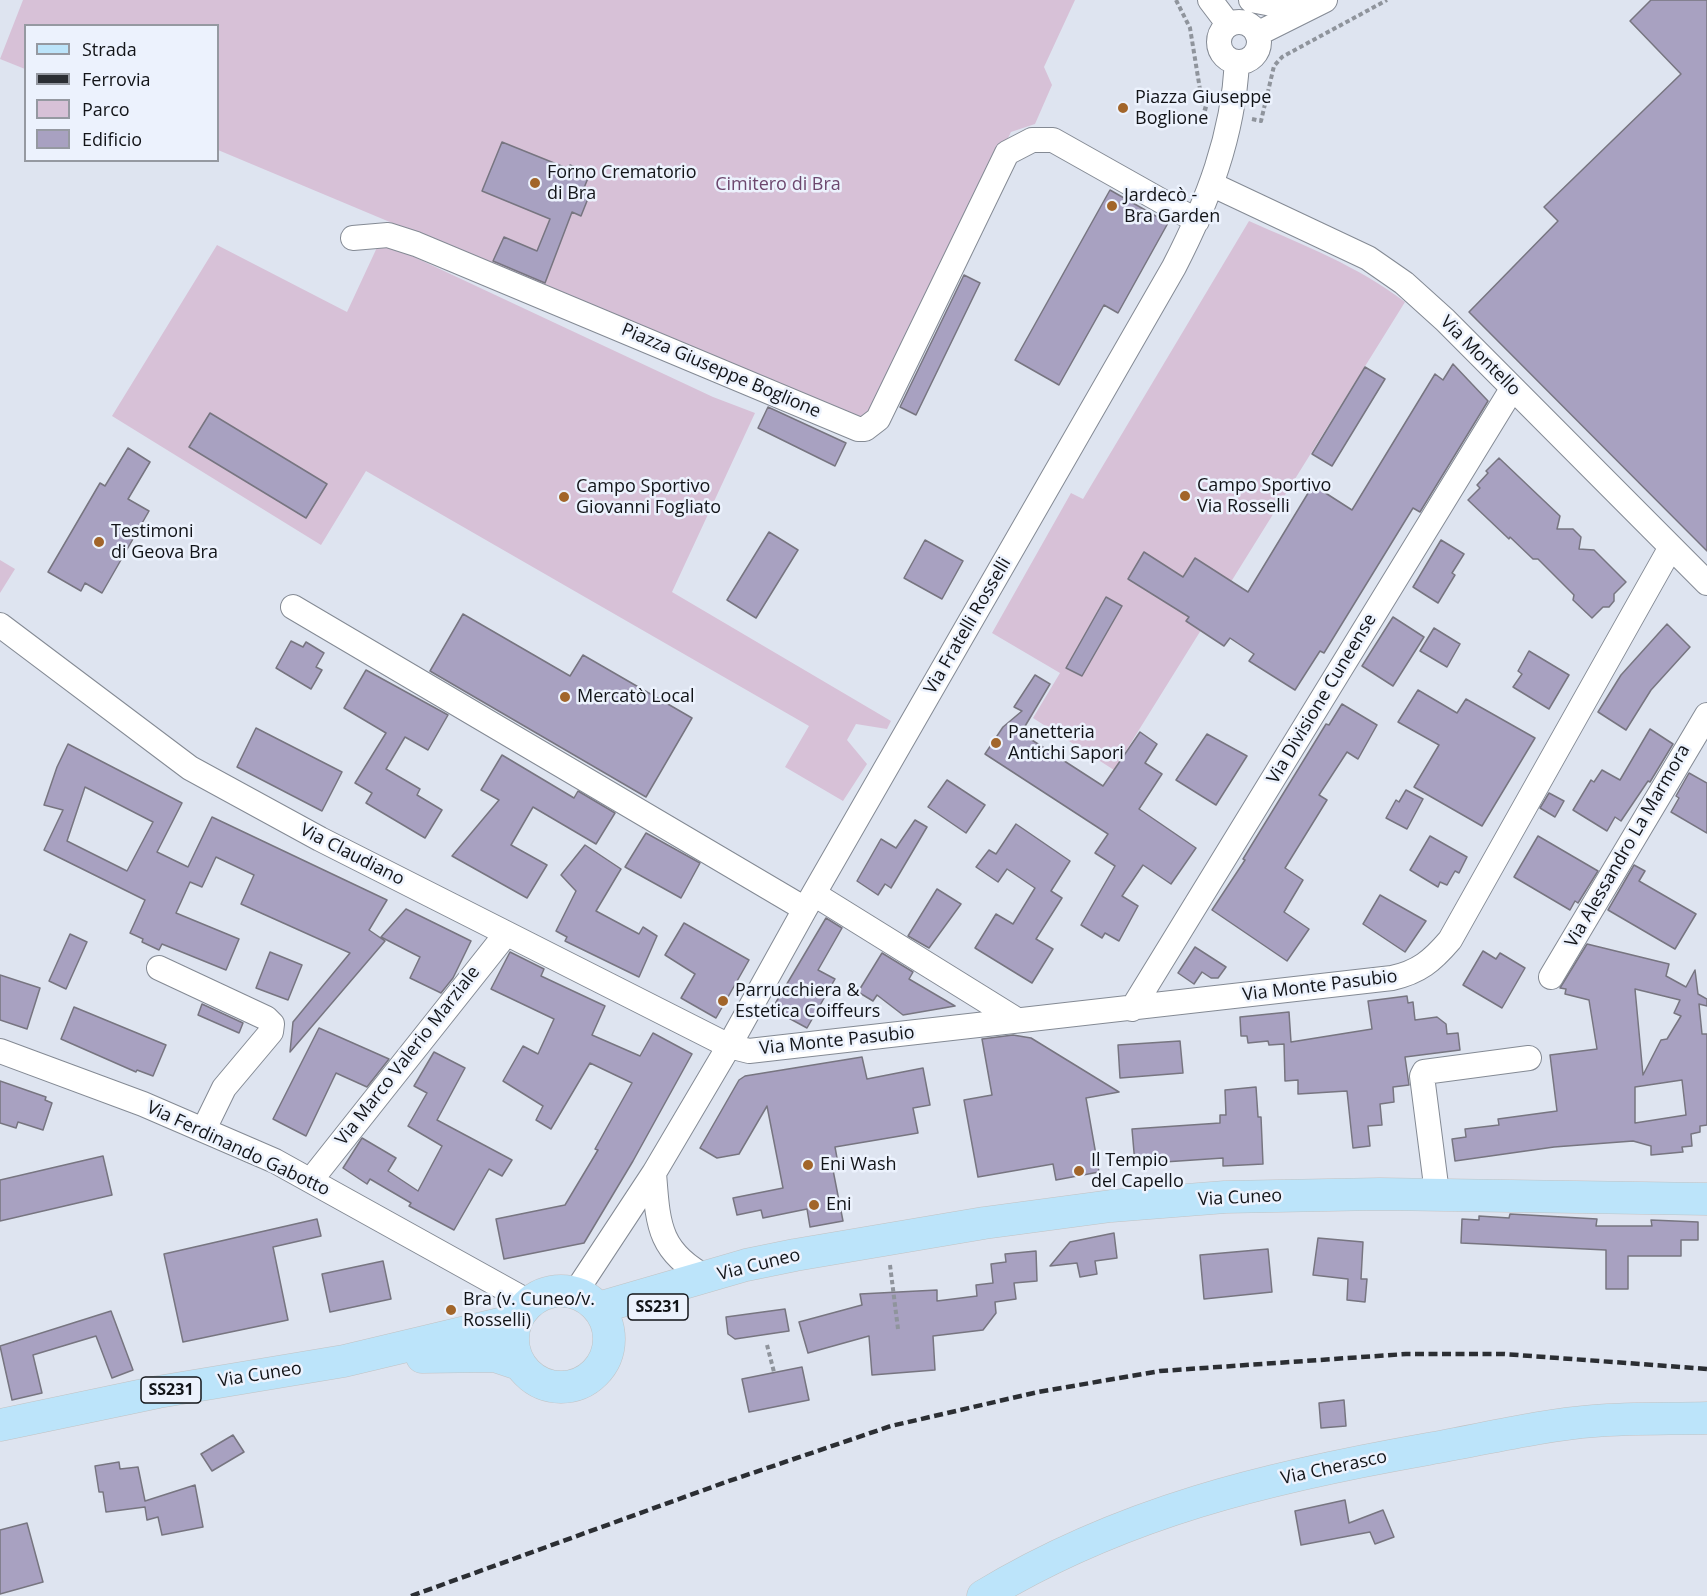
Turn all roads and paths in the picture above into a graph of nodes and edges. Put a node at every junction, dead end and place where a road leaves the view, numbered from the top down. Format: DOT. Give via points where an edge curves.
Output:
graph roads {
  1 [pos="1210,0"];
  2 [pos="1251,0"];
  3 [pos="1322,1"];
  4 [pos="1228,25"];
  5 [pos="1257,34"];
  6 [pos="1238,62"];
  7 [pos="1213,185"];
  8 [pos="1197,221"];
  9 [pos="353,238"];
  10 [pos="1512,389"];
  11 [pos="1671,548"];
  12 [pos="1707,583"];
  13 [pos="293,607"];
  14 [pos="0,625"];
  15 [pos="1707,715"];
  16 [pos="809,901"];
  17 [pos="506,934"];
  18 [pos="159,968"];
  19 [pos="1551,977"];
  20 [pos="1132,1008"];
  21 [pos="1017,1020"];
  22 [pos="729,1046"];
  23 [pos="0,1052"];
  24 [pos="1529,1058"];
  25 [pos="204,1129"];
  26 [pos="654,1173"];
  27 [pos="310,1179"];
  28 [pos="1437,1193"];
  29 [pos="1707,1199"];
  30 [pos="891,1269"];
  31 [pos="708,1278"];
  32 [pos="523,1311"];
  33 [pos="594,1312"];
  34 [pos="898,1329"];
  35 [pos="767,1345"];
  36 [pos="344,1361"];
  37 [pos="519,1364"];
  38 [pos="774,1372"];
  39 [pos="1707,1418"];
  40 [pos="0,1425"];
  41 [pos="983,1596"];
  1 -- 4 [label="street"];
  2 -- 3 [label="street" via="1272,4"];
  3 -- 5 [label="street"];
  4 -- 5 [label="street" via="1248,25"];
  4 -- 6 [label="street" via="1220,46 1226,57"];
  5 -- 6 [label="street" via="1255,54"];
  6 -- 7 [label="street, Via Fratelli Rosselli" via="1236,95"];
  7 -- 8 [label="street, Via Fratelli Rosselli"];
  7 -- 10 [label="street, Via Montello" via="1368,258 1404,283 1445,320"];
  8 -- 9 [label="street, Piazza Giuseppe Boglione" via="1053,140 1032,140 1007,153 878,419 865,429 416,244 388,235"];
  8 -- 16 [label="street, Via Fratelli Rosselli"];
  10 -- 11 [label="street, Via Montello"];
  10 -- 20 [label="street, Via Divisione Cuneense"];
  11 -- 12 [label="street, Via Montello"];
  11 -- 20 [label="street, Via Monte Pasubio" via="1450,940 1432,962 1414,973 1392,978"];
  13 -- 16 [label="street"];
  14 -- 17 [label="street, Via Claudiano" via="190,768"];
  15 -- 19 [label="street, Via Alessandro La Marmora"];
  16 -- 21 [label="street"];
  16 -- 22 [label="street, Via Fratelli Rosselli"];
  17 -- 22 [label="street, Via Claudiano"];
  17 -- 27 [label="street, Via Marco Valerio Marziale"];
  18 -- 25 [label="street" via="272,1024 271,1032 224,1088"];
  20 -- 21 [label="street, Via Monte Pasubio"];
  21 -- 22 [label="street, Via Monte Pasubio" via="750,1051"];
  22 -- 26 [label="street, Via Fratelli Rosselli"];
  23 -- 25 [label="street, Via Ferdinando Gabotto"];
  24 -- 28 [label="street" via="1424,1072"];
  25 -- 27 [label="street, Via Ferdinando Gabotto"];
  26 -- 31 [label="street" via="663,1235 676,1258"];
  26 -- 33 [label="street, Via Fratelli Rosselli"];
  27 -- 32 [label="street, Via Ferdinando Gabotto"];
  28 -- 29 [label="main road, Via Cuneo / SS231"];
  28 -- 31 [label="main road, Via Cuneo / SS231" via="1225,1197 1111,1206 795,1255"];
  30 -- 34 [label="path"];
  31 -- 33 [label="main road, Via Cuneo / SS231"];
  32 -- 33 [label="main road" via="551,1292"];
  32 -- 36 [label="main road, Via Cuneo / SS231"];
  32 -- 37 [label="main road" via="512,1335"];
  33 -- 37 [label="main road" via="608,1350 598,1370 582,1383 568,1388 540,1383"];
  35 -- 38 [label="path"];
  36 -- 37 [label="main road, Via Cuneo / SS231" via="468,1355 495,1356"];
  36 -- 40 [label="main road, Via Cuneo / SS231" via="158,1392"];
  39 -- 41 [label="main road, Via Cherasco" via="1592,1421 1274,1480 1134,1521 1023,1572"];
}
